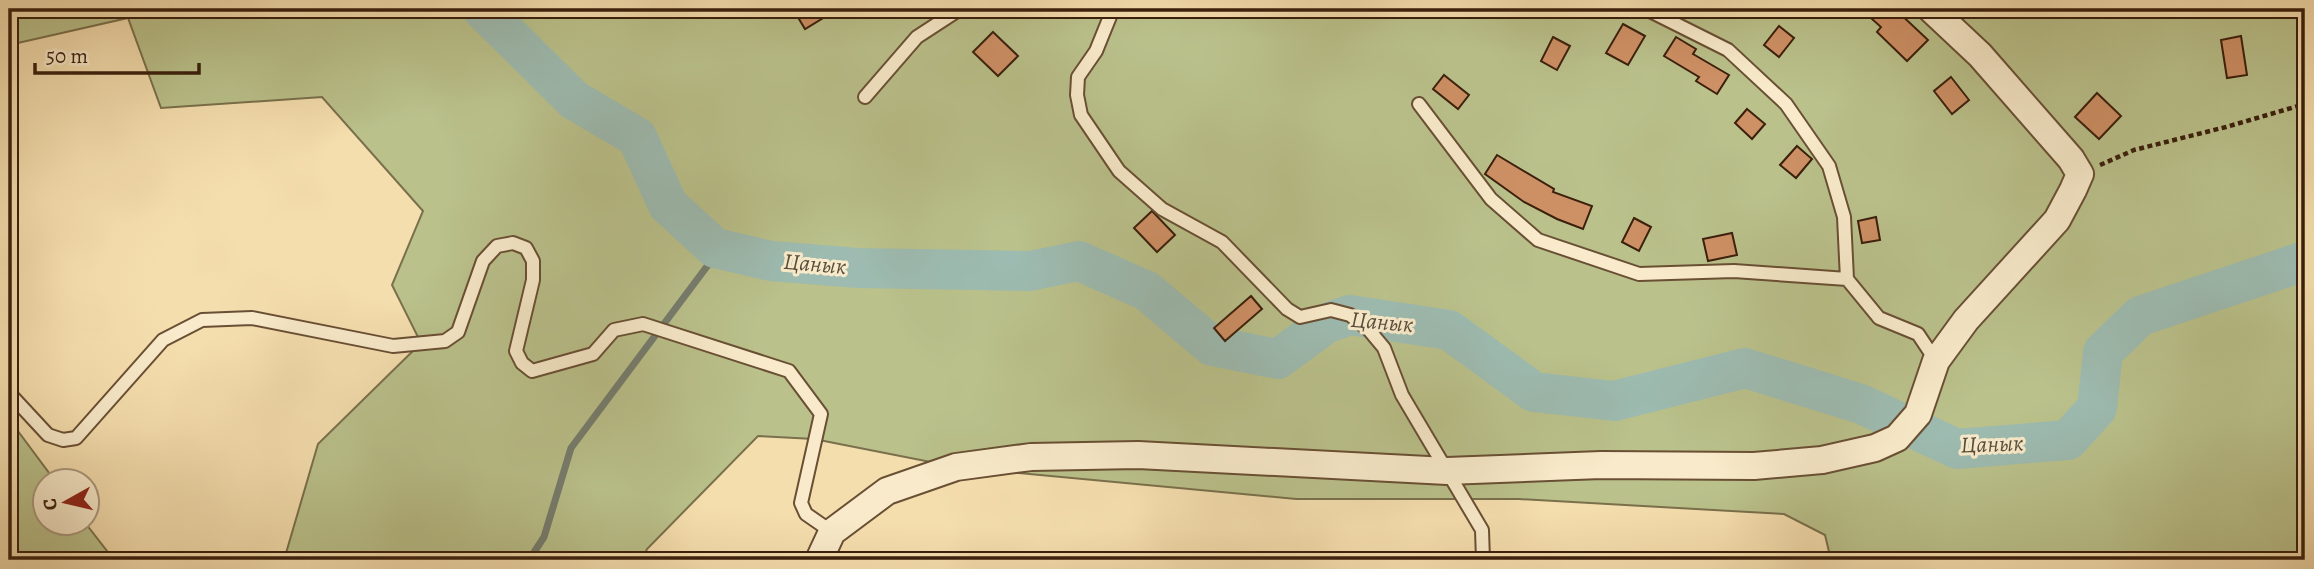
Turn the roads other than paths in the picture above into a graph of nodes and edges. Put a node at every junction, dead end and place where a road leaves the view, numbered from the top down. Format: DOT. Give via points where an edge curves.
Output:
graph roads {
  1 [pos="960,9"];
  2 [pos="1109,9"];
  3 [pos="1646,9"];
  4 [pos="1931,9"];
  5 [pos="865,97"];
  6 [pos="1419,104"];
  7 [pos="1847,279"];
  8 [pos="1936,361"];
  9 [pos="9,393"];
  10 [pos="1447,471"];
  11 [pos="832,532"];
  12 [pos="819,560"];
  13 [pos="1483,560"];
  1 -- 5 [label="lane" via="918,37"];
  2 -- 10 [label="lane" via="1096,51 1078,77 1077,95 1081,115 1119,171 1162,209 1222,242 1287,309 1300,317 1331,310 1350,315 1369,330 1384,348 1402,395"];
  3 -- 7 [label="lane" via="1728,50 1786,104 1829,166 1844,218"];
  4 -- 8 [label="street" via="1980,55 2080,174 2057,220 1966,320"];
  6 -- 7 [label="lane" via="1491,199 1538,240 1639,274 1734,271"];
  7 -- 8 [label="lane" via="1879,318 1918,334"];
  8 -- 10 [label="street" via="1918,414 1897,438 1822,460 1754,466"];
  9 -- 11 [label="lane" via="48,435 63,440 76,438 163,340 202,320 252,317 393,346 445,341 458,332 483,261 497,246 513,243 526,248 533,261 533,280 516,351 532,371 593,354 614,331 643,324 789,371 821,414 801,503 806,514"];
  10 -- 11 [label="street" via="1138,455 1031,457 956,467 887,491"];
  10 -- 13 [label="lane" via="1482,530"];
  11 -- 12 [label="street"];
}
